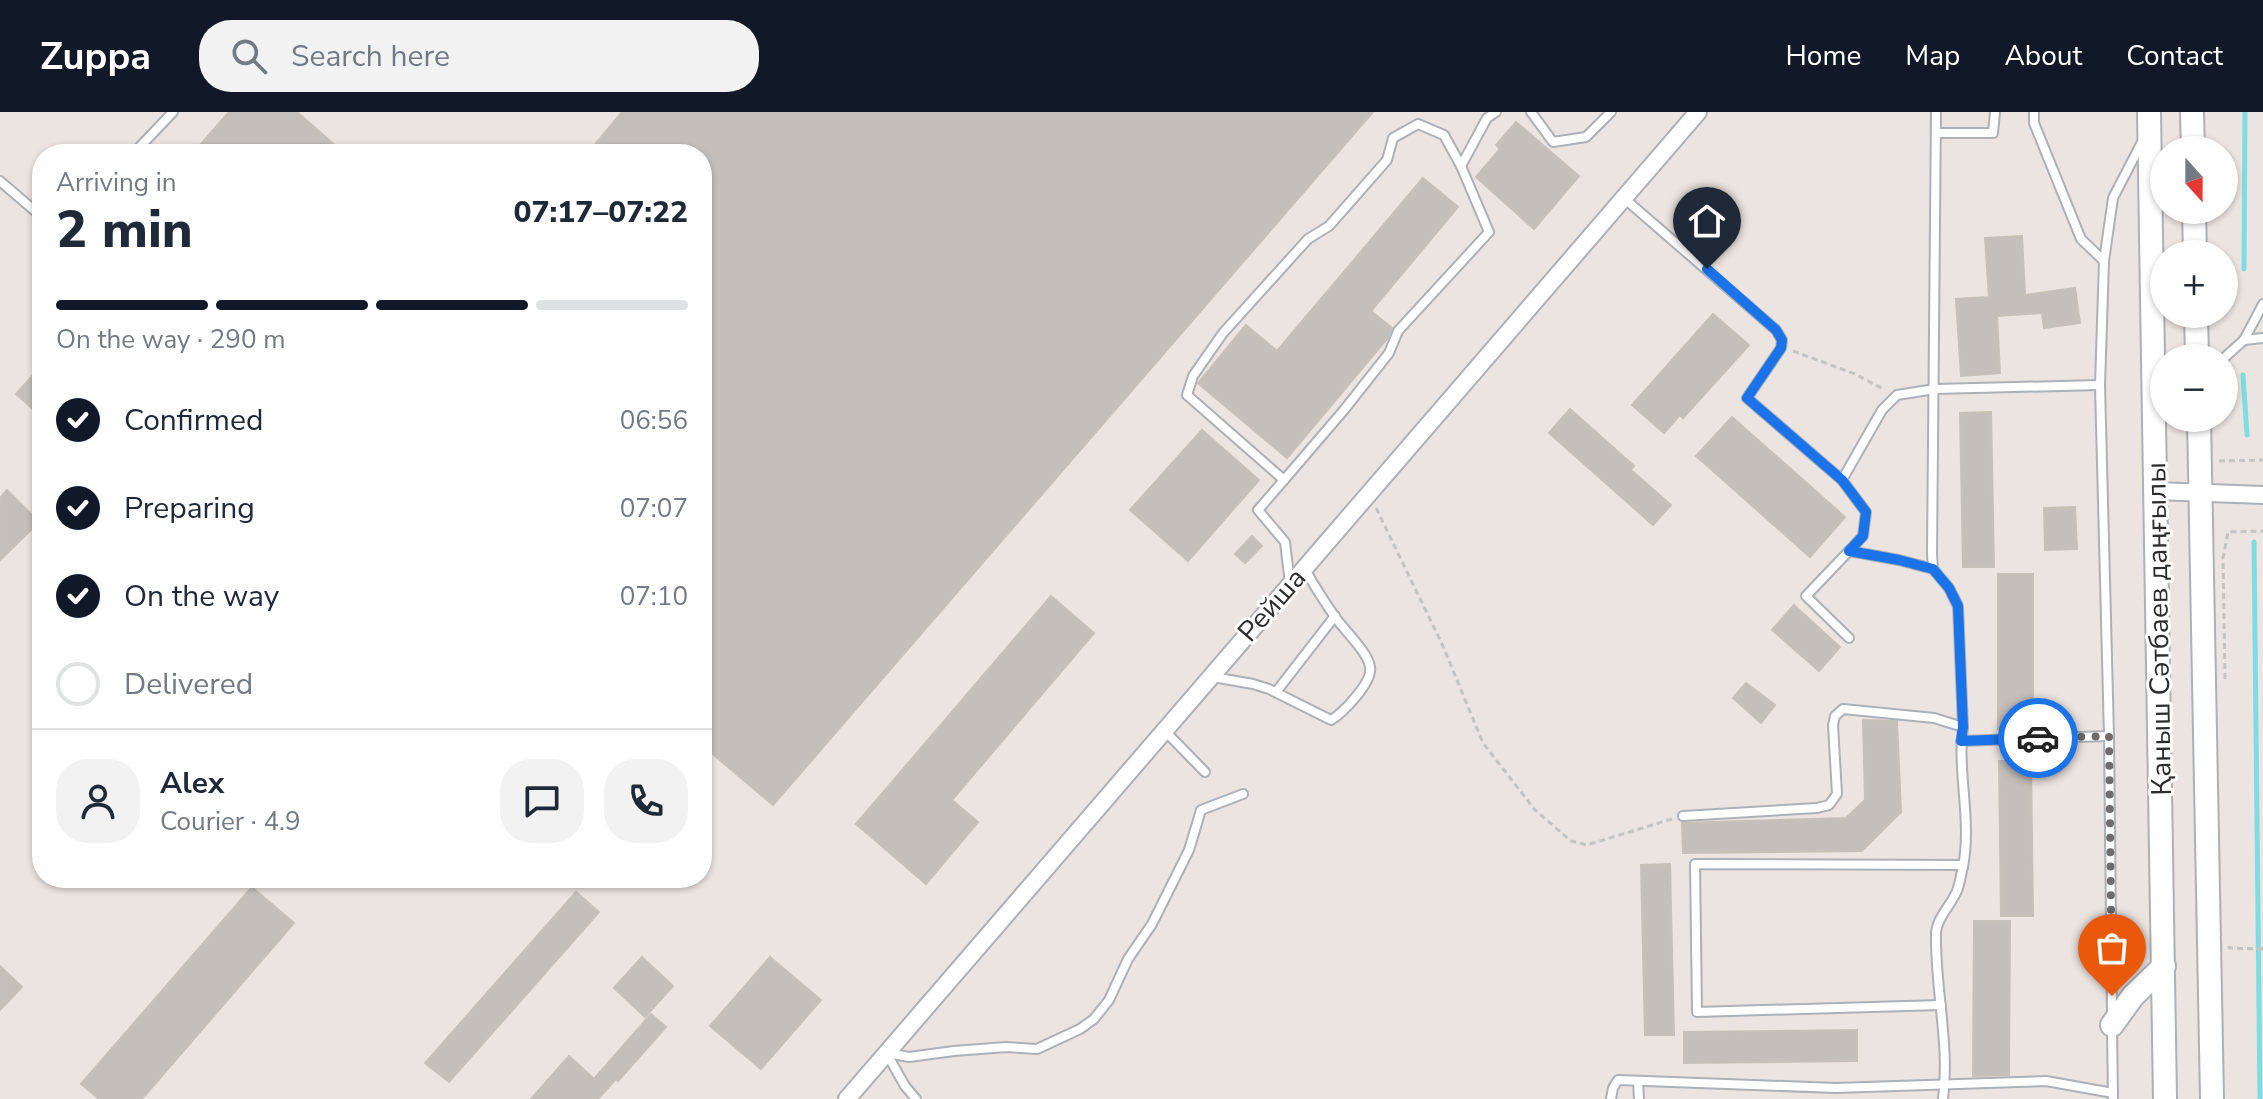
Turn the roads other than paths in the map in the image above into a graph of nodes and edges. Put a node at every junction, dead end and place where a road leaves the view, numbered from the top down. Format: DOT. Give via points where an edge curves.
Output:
graph roads {
  1 [pos="173,112"];
  2 [pos="1496,112"];
  3 [pos="1531,112"];
  4 [pos="1611,112"];
  5 [pos="1698,112"];
  6 [pos="1936,112"];
  7 [pos="1995,112"];
  8 [pos="2034,112"];
  9 [pos="2192,112"];
  10 [pos="2149,120"];
  11 [pos="1936,133"];
  12 [pos="2193,136"];
  13 [pos="143,144"];
  14 [pos="1461,166"];
  15 [pos="0,181"];
  16 [pos="1625,199"];
  17 [pos="32,208"];
  18 [pos="2104,261"];
  19 [pos="2263,304"];
  20 [pos="2263,338"];
  21 [pos="2244,340"];
  22 [pos="2238,345"];
  23 [pos="2100,385"];
  24 [pos="1935,389"];
  25 [pos="2200,432"];
  26 [pos="1284,480"];
  27 [pos="1842,480"];
  28 [pos="2156,491"];
  29 [pos="2202,494"];
  30 [pos="2263,495"];
  31 [pos="1849,551"];
  32 [pos="1305,568"];
  33 [pos="1933,569"];
  34 [pos="1290,584"];
  35 [pos="1335,616"];
  36 [pos="1849,638"];
  37 [pos="1210,677"];
  38 [pos="1276,692"];
  39 [pos="1963,727"];
  40 [pos="1164,730"];
  41 [pos="2109,736"];
  42 [pos="1961,741"];
  43 [pos="1205,772"];
  44 [pos="1243,794"];
  45 [pos="1683,816"];
  46 [pos="1963,865"];
  47 [pos="2164,966"];
  48 [pos="1941,1005"];
  49 [pos="2112,1025"];
  50 [pos="887,1053"];
  51 [pos="1638,1081"];
  52 [pos="1945,1084"];
  53 [pos="1836,1088"];
  54 [pos="2113,1096"];
  55 [pos="847,1099"];
  56 [pos="916,1099"];
  57 [pos="1611,1099"];
  58 [pos="1639,1099"];
  59 [pos="1836,1099"];
  60 [pos="1943,1099"];
  61 [pos="2165,1099"];
  62 [pos="2212,1099"];
  1 -- 13 [label="lane"];
  2 -- 14 [label="lane" via="1487,118"];
  3 -- 4 [label="lane" via="1553,142 1586,137"];
  5 -- 16 [label="street, Рейша"];
  6 -- 11 [label="lane"];
  7 -- 11 [label="lane" via="1993,133"];
  8 -- 18 [label="lane" via="2081,239"];
  9 -- 12 [label="main road"];
  10 -- 18 [label="lane" via="2113,198"];
  10 -- 28 [label="main road, Қаныш Сәтбаев даңғылы"];
  11 -- 24 [label="lane"];
  14 -- 26 [label="lane" via="1489,232 1398,331 1389,353"];
  14 -- 26 [label="lane" via="1444,135 1431,129 1418,124 1393,138 1387,160 1223,333 1193,376 1187,395"];
  15 -- 17 [label="lane"];
  16 -- 27 [label="lane" via="1776,330 1781,348 1747,398"];
  16 -- 32 [label="street, Рейша"];
  18 -- 23 [label="lane"];
  19 -- 21 [label="lane"];
  20 -- 21 [label="lane"];
  21 -- 22 [label="lane"];
  23 -- 24 [label="lane"];
  23 -- 41 [label="lane"];
  24 -- 27 [label="lane" via="1897,395 1882,410"];
  24 -- 33 [label="lane"];
  25 -- 29 [label="main road, Қаныш Сәтбаев даңғылы"];
  26 -- 34 [label="lane" via="1258,510 1285,542"];
  27 -- 31 [label="lane" via="1866,512 1863,536"];
  28 -- 29 [label="street"];
  28 -- 47 [label="main road, Қаныш Сәтбаев даңғылы"];
  29 -- 30 [label="street"];
  29 -- 62 [label="main road, Қаныш Сәтбаев даңғылы"];
  31 -- 33 [label="lane"];
  31 -- 36 [label="lane" via="1806,596"];
  32 -- 34 [label="street, Рейша"];
  32 -- 35 [label="lane"];
  33 -- 39 [label="lane" via="1958,606"];
  34 -- 37 [label="street, Рейша"];
  35 -- 38 [label="lane"];
  35 -- 38 [label="lane" via="1368,659 1368,680 1331,720"];
  37 -- 38 [label="lane"];
  37 -- 40 [label="street, Рейша"];
  39 -- 42 [label="lane"];
  39 -- 45 [label="lane" via="1934,718 1843,709 1833,725 1837,794 1829,805"];
  40 -- 43 [label="lane"];
  40 -- 50 [label="street, Рейша"];
  41 -- 42 [label="lane"];
  41 -- 49 [label="lane"];
  42 -- 46 [label="lane"];
  44 -- 50 [label="lane" via="1201,810 1189,850 1152,924 1094,1019 1037,1049 909,1057"];
  46 -- 48 [label="lane" via="1957,891 1936,930"];
  46 -- 48 [label="lane" via="1695,864 1697,1012"];
  47 -- 49 [label="main road"];
  47 -- 61 [label="main road, Қаныш Сәтбаев даңғылы"];
  48 -- 52 [label="lane"];
  49 -- 54 [label="lane"];
  50 -- 55 [label="street, Рейша"];
  50 -- 56 [label="lane"];
  51 -- 53 [label="lane"];
  51 -- 57 [label="lane" via="1618,1080"];
  51 -- 58 [label="lane"];
  52 -- 53 [label="lane"];
  52 -- 54 [label="lane" via="2046,1081"];
  52 -- 60 [label="lane"];
  53 -- 59 [label="lane"];
}
